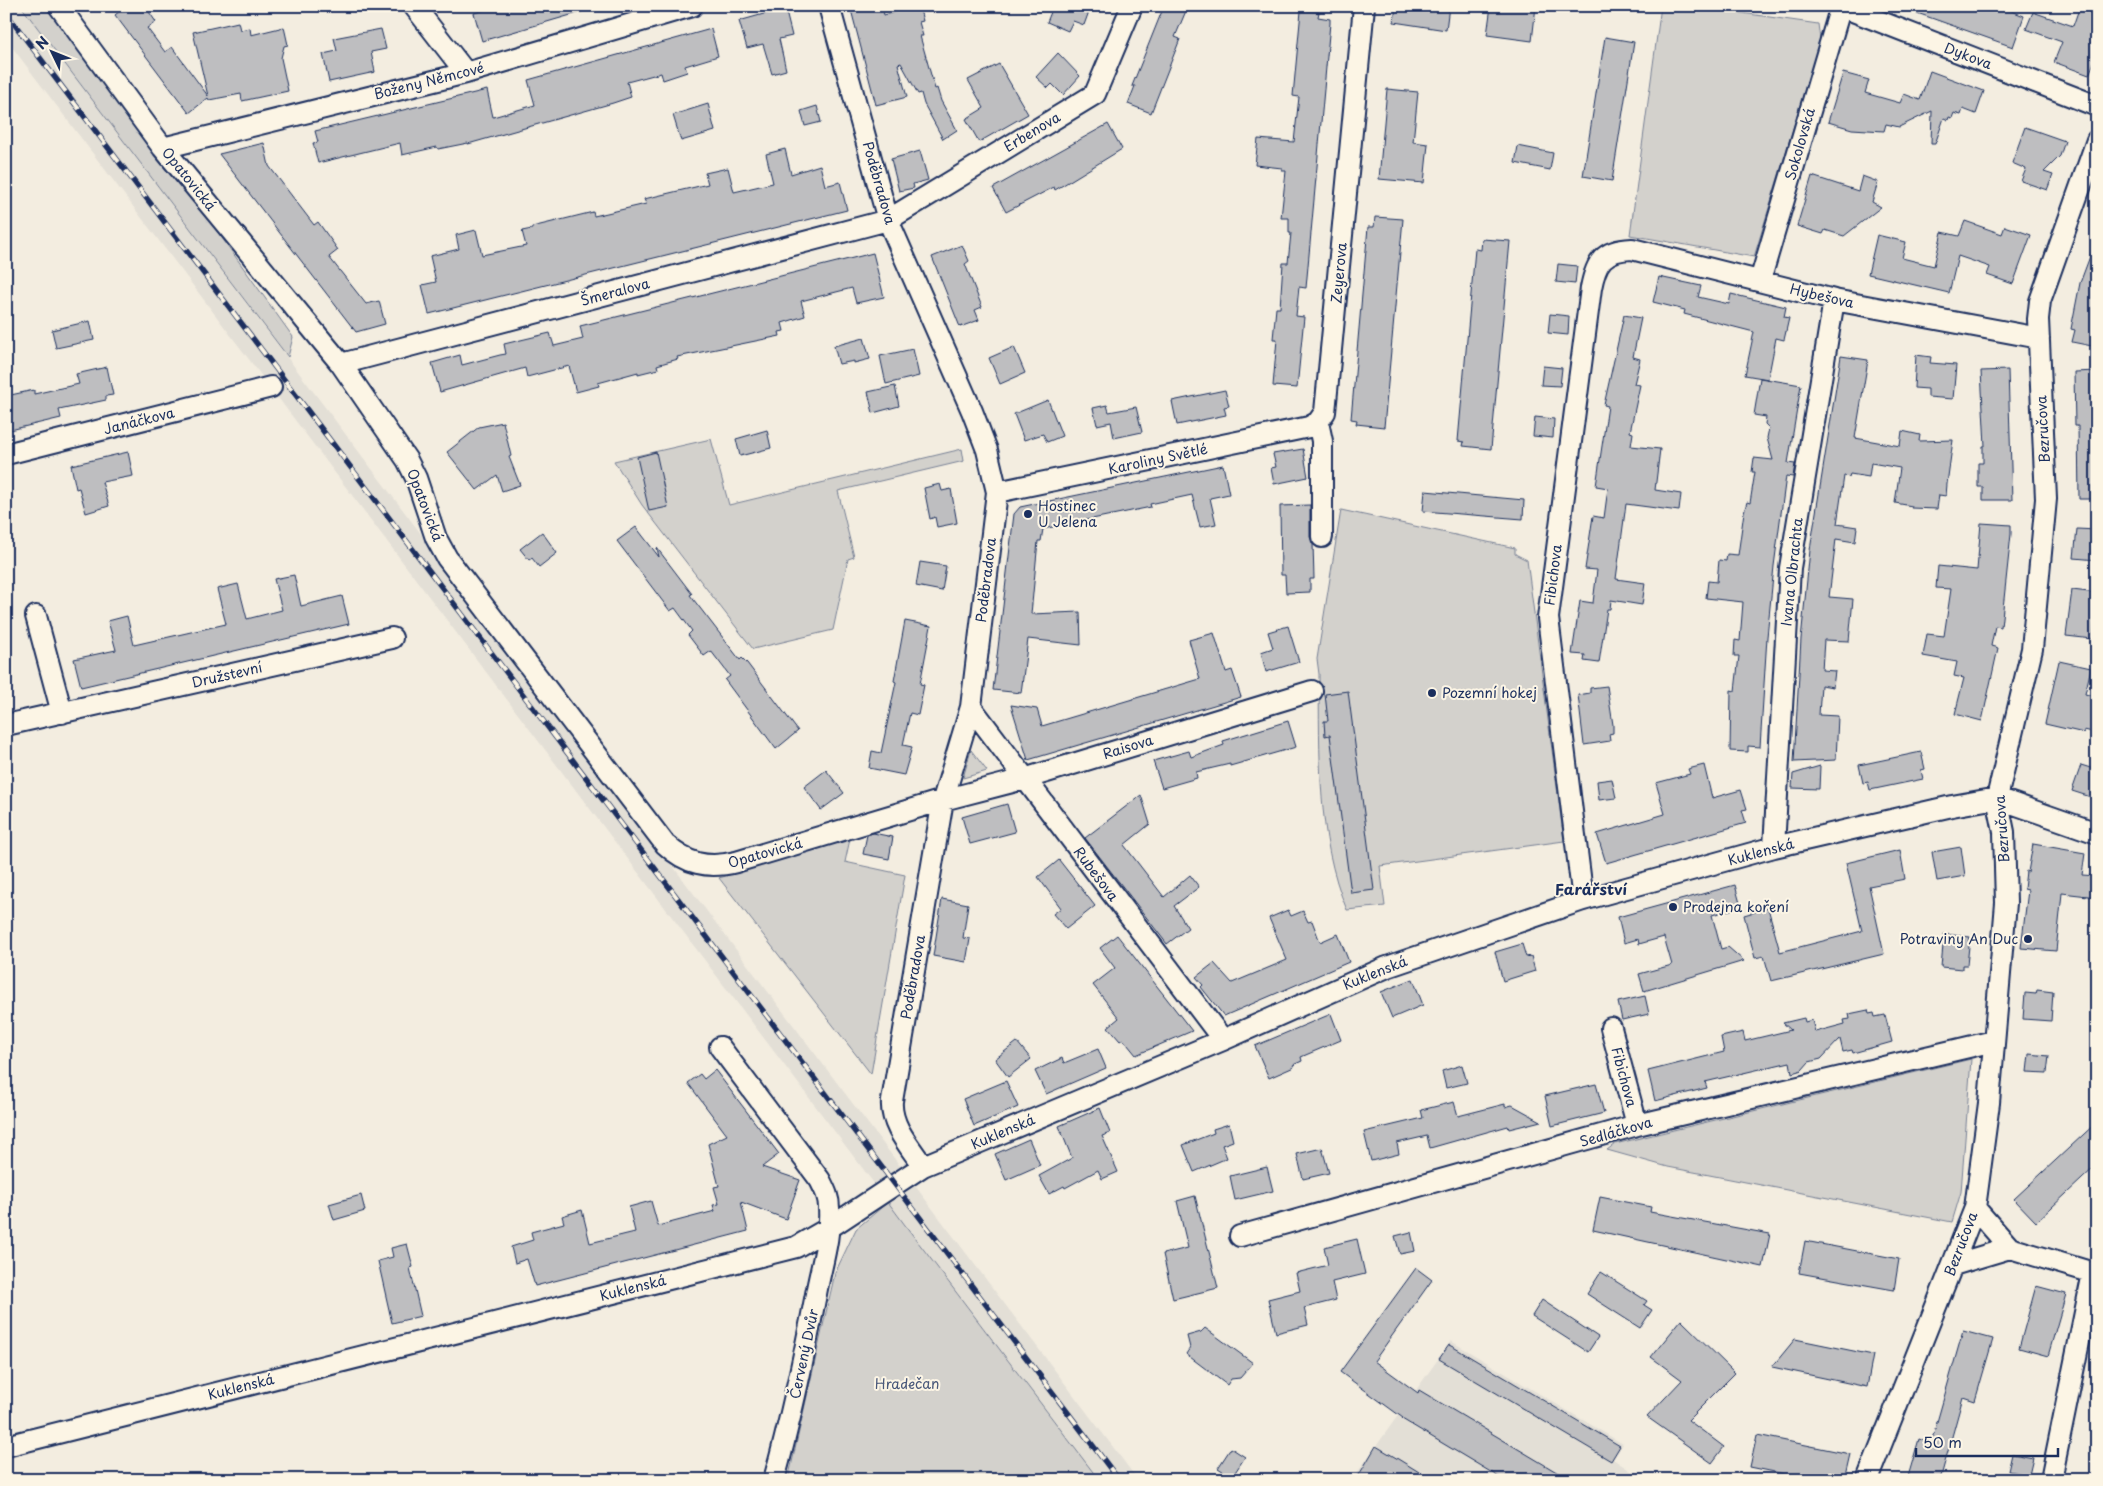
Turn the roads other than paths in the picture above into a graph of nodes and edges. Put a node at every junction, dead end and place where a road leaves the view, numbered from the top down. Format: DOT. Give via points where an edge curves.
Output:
graph roads {
  1 [pos="58,6"];
  2 [pos="414,6"];
  3 [pos="692,6"];
  4 [pos="829,6"];
  5 [pos="1132,6"];
  6 [pos="1364,6"];
  7 [pos="1840,6"];
  8 [pos="466,73"];
  9 [pos="2097,106"];
  10 [pos="2097,140"];
  11 [pos="163,148"];
  12 [pos="888,220"];
  13 [pos="1607,254"];
  14 [pos="1760,281"];
  15 [pos="1834,300"];
  16 [pos="2039,338"];
  17 [pos="341,364"];
  18 [pos="271,387"];
  19 [pos="1318,422"];
  20 [pos="6,454"];
  21 [pos="997,492"];
  22 [pos="1322,537"];
  23 [pos="36,616"];
  24 [pos="392,638"];
  25 [pos="1312,691"];
  26 [pos="971,707"];
  27 [pos="62,713"];
  28 [pos="6,725"];
  29 [pos="1024,779"];
  30 [pos="1997,798"];
  31 [pos="943,800"];
  32 [pos="2097,833"];
  33 [pos="1774,848"];
  34 [pos="1583,900"];
  35 [pos="1611,1028"];
  36 [pos="1223,1040"];
  37 [pos="1994,1041"];
  38 [pos="720,1047"];
  39 [pos="1637,1125"];
  40 [pos="922,1166"];
  41 [pos="1975,1208"];
  42 [pos="829,1228"];
  43 [pos="1240,1236"];
  44 [pos="2010,1248"];
  45 [pos="1952,1265"];
  46 [pos="2095,1273"];
  47 [pos="6,1446"];
  48 [pos="774,1480"];
  49 [pos="1867,1480"];
  50 [pos="2052,1480"];
  1 -- 11 [label="street, Opatovická"];
  2 -- 8 [label="street"];
  3 -- 8 [label="street, Boženy Němcové"];
  4 -- 12 [label="street, Poděbradova"];
  5 -- 12 [label="street, Erbenova" via="1096,94"];
  6 -- 19 [label="street, Zeyerova" via="1325,412"];
  7 -- 9 [label="street, Dykova"];
  7 -- 14 [label="street, Sokolovská"];
  8 -- 11 [label="street, Boženy Němcové"];
  10 -- 16 [label="street, Bezručova" via="2040,301"];
  11 -- 17 [label="street, Opatovická"];
  12 -- 17 [label="street, Šmeralova"];
  12 -- 21 [label="street, Poděbradova" via="972,411 987,450"];
  13 -- 14 [label="street, Hybešova" via="1632,249"];
  13 -- 34 [label="street, Fibichova" via="1597,265 1591,288 1548,618"];
  14 -- 15 [label="street, Hybešova"];
  15 -- 16 [label="street, Hybešova"];
  15 -- 33 [label="street, Ivana Olbrachta" via="1790,568"];
  16 -- 30 [label="street, Bezručova" via="2046,499 2032,649"];
  17 -- 31 [label="street, Opatovická" via="407,460 436,538 447,558 675,853 702,865 723,865"];
  18 -- 20 [label="street, Janáčkova"];
  19 -- 21 [label="street, Karoliny Světlé" via="1309,428"];
  19 -- 22 [label="street, Zeyerova" via="1322,441"];
  21 -- 26 [label="street, Poděbradova"];
  23 -- 27 [label="street"];
  24 -- 27 [label="street, Družstevní"];
  25 -- 29 [label="street, Raisova"];
  26 -- 29 [label="street, Rubešova"];
  26 -- 31 [label="street, Poděbradova"];
  27 -- 28 [label="street, Družstevní"];
  29 -- 31 [label="street, Raisova"];
  29 -- 36 [label="street, Rubešova"];
  30 -- 32 [label="street"];
  30 -- 33 [label="street, Kuklenská"];
  30 -- 37 [label="street, Bezručova" via="2004,832 2006,903"];
  31 -- 40 [label="street, Poděbradova" via="891,1110"];
  33 -- 34 [label="street, Kuklenská"];
  34 -- 36 [label="street, Kuklenská" via="1387,967"];
  35 -- 39 [label="street, Fibichova"];
  36 -- 40 [label="street, Kuklenská"];
  37 -- 39 [label="street, Sedláčkova"];
  37 -- 41 [label="street, Bezručova"];
  38 -- 42 [label="street" via="820,1180 827,1193"];
  39 -- 43 [label="street, Sedláčkova"];
  40 -- 42 [label="street, Kuklenská"];
  41 -- 44 [label="street"];
  41 -- 45 [label="street, Bezručova"];
  42 -- 47 [label="street, Kuklenská" via="796,1246"];
  42 -- 48 [label="street, Červený Dvůr" via="790,1424"];
  44 -- 45 [label="street"];
  44 -- 46 [label="street"];
  45 -- 49 [label="street, Bezručova"];
  46 -- 50 [label="street"];
}
